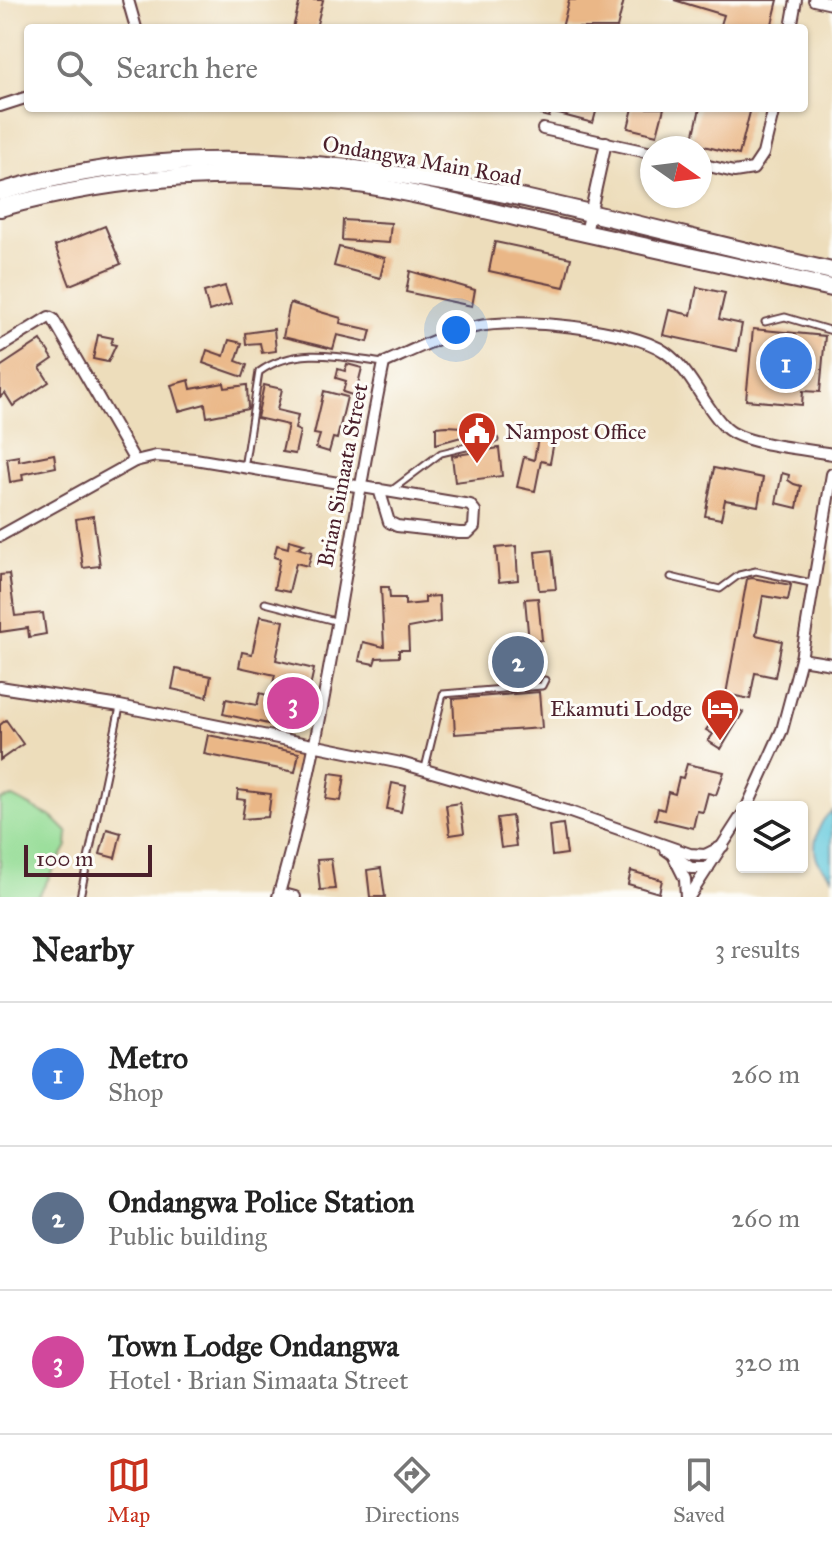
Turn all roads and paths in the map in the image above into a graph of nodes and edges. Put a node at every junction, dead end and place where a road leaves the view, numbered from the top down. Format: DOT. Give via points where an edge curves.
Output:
graph roads {
  1 [pos="128,0"];
  2 [pos="796,0"];
  3 [pos="814,0"];
  4 [pos="832,4"];
  5 [pos="135,24"];
  6 [pos="792,24"];
  7 [pos="24,98"];
  8 [pos="0,106"];
  9 [pos="773,112"];
  10 [pos="543,129"];
  11 [pos="606,142"];
  12 [pos="640,150"];
  13 [pos="712,167"];
  14 [pos="0,192"];
  15 [pos="0,208"];
  16 [pos="589,215"];
  17 [pos="586,233"];
  18 [pos="832,271"];
  19 [pos="832,288"];
  20 [pos="765,322"];
  21 [pos="832,331"];
  22 [pos="0,347"];
  23 [pos="384,363"];
  24 [pos="495,440"];
  25 [pos="832,454"];
  26 [pos="135,461"];
  27 [pos="244,468"];
  28 [pos="832,474"];
  29 [pos="360,485"];
  30 [pos="385,490"];
  31 [pos="0,520"];
  32 [pos="4,533"];
  33 [pos="671,577"];
  34 [pos="811,583"];
  35 [pos="265,603"];
  36 [pos="335,621"];
  37 [pos="801,659"];
  38 [pos="832,664"];
  39 [pos="545,680"];
  40 [pos="0,687"];
  41 [pos="120,706"];
  42 [pos="317,746"];
  43 [pos="424,770"];
  44 [pos="750,801"];
  45 [pos="736,825"];
  46 [pos="651,838"];
  47 [pos="723,846"];
  48 [pos="674,857"];
  49 [pos="708,868"];
  50 [pos="279,895"];
  51 [pos="80,897"];
  52 [pos="295,897"];
  53 [pos="687,897"];
  1 -- 5 [label="street"];
  2 -- 6 [label="street"];
  3 -- 4 [label="street"];
  7 -- 8 [label="street"];
  9 -- 13 [label="street" via="763,154 753,169 734,172"];
  10 -- 11 [label="street"];
  11 -- 12 [label="street"];
  11 -- 16 [label="street"];
  14 -- 16 [label="main road, Ondangwa Main Road" via="52,176 122,166 283,160 364,168"];
  15 -- 17 [label="main road, Ondangwa Main Road" via="90,187 251,176 366,185"];
  16 -- 17 [label="street"];
  16 -- 18 [label="main road, Ondangwa Main Road"];
  17 -- 19 [label="main road, Ondangwa Main Road"];
  20 -- 21 [label="lane" via="785,317"];
  22 -- 26 [label="street" via="53,319"];
  23 -- 25 [label="street, Brian Simaata Street" via="477,326 537,324 617,333 647,340 669,354 727,429 745,438"];
  23 -- 27 [label="lane" via="316,354 265,367 255,386"];
  23 -- 29 [label="street, Brian Simaata Street"];
  24 -- 30 [label="lane" via="441,453"];
  26 -- 27 [label="street" via="173,455"];
  26 -- 32 [label="street"];
  27 -- 29 [label="street"];
  28 -- 34 [label="street"];
  29 -- 30 [label="street"];
  29 -- 36 [label="street, Brian Simaata Street"];
  30 -- 30 [label="street" via="470,505 474,527 459,533 397,526 385,515"];
  31 -- 32 [label="street"];
  33 -- 34 [label="lane" via="720,589 739,575 756,571"];
  34 -- 37 [label="street"];
  35 -- 36 [label="lane"];
  36 -- 42 [label="street, Brian Simaata Street"];
  37 -- 38 [label="street"];
  37 -- 44 [label="street" via="773,755"];
  39 -- 43 [label="lane" via="542,686 443,694"];
  40 -- 41 [label="street"];
  41 -- 42 [label="street"];
  41 -- 51 [label="lane"];
  42 -- 43 [label="street"];
  42 -- 50 [label="street, Brian Simaata Street"];
  43 -- 46 [label="street"];
  45 -- 47 [label="street"];
  46 -- 47 [label="street" via="690,854 705,855"];
  46 -- 48 [label="street"];
  47 -- 49 [label="street"];
  48 -- 49 [label="street" via="691,868"];
  48 -- 53 [label="street"];
  49 -- 53 [label="street"];
  50 -- 52 [label="street"];
}
